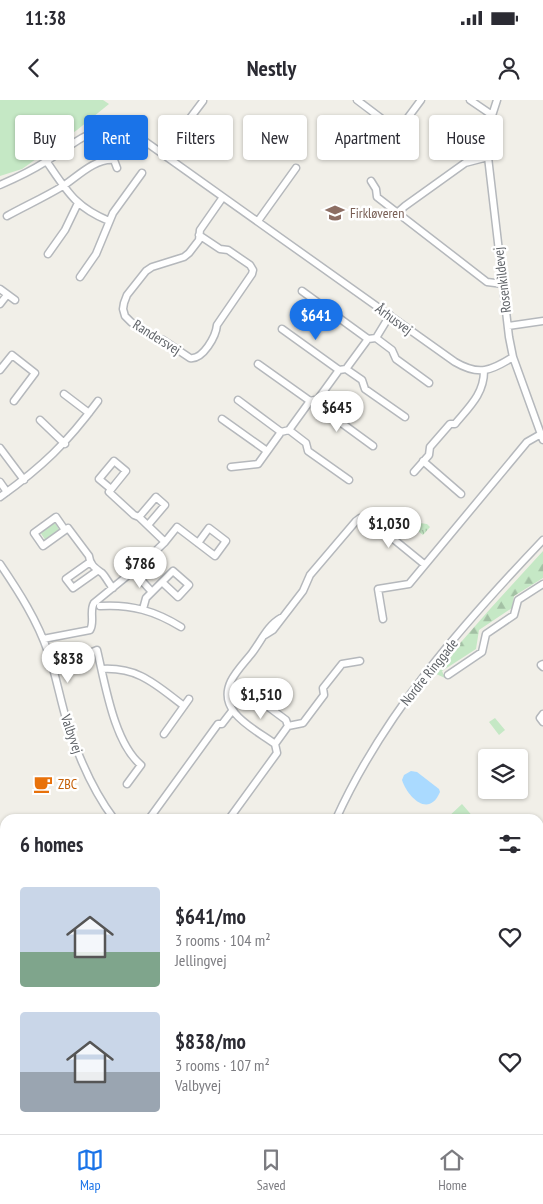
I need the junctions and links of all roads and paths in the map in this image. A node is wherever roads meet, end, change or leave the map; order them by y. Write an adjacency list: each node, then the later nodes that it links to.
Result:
1 (357, 100): 2 (street)
2 (421, 100)
3 (470, 100): 7 (street)
4 (497, 100): 7 (street, Rosenkildevej)
5 (204, 101): 6 (street)
6 (193, 115)
7 (492, 115)
8 (158, 151): 12 (street, Århusvej)
9 (171, 160): 19 (street, Århusvej)
10 (476, 160): 21 (street)
11 (488, 160): 28 (street, Rosenkildevej)
12 (46, 162): 17 (street, Århusvej); 18 (street)
13 (117, 168): 18 (street)
14 (296, 168): 24 (street)
15 (142, 173): 23 (street)
16 (372, 181): 21 (street)
17 (0, 185)
18 (63, 186): 20 (street); 22 (street)
19 (223, 196): 24 (street, Århusvej); 25 (street, Randersvej)
20 (78, 203): 23 (street); 26 (street)
21 (397, 213): 28 (street)
22 (7, 216)
23 (109, 221): 27 (street)
24 (258, 221): 34 (street, Århusvej)
25 (199, 235): 25 (street, Randersvej)
26 (48, 254)
27 (80, 277)
28 (503, 284): 36 (street, Rosenkildevej)
29 (0, 289): 31 (street)
30 (302, 291): 39 (street)
31 (7, 295): 32 (street); 33 (street)
32 (15, 300)
33 (0, 304)
34 (390, 316): 38 (street); 44 (street, Århusvej)
35 (543, 321): 36 (street)
36 (508, 326): 40 (street, Rosenkildevej)
37 (282, 329): 42 (street)
38 (376, 338): 39 (street); 45 (street)
39 (368, 339): 42 (street)
40 (513, 357): 44 (street); 58 (street, Rosenkildevej)
41 (258, 364): 51 (street)
42 (342, 369): 47 (street); 53 (street)
43 (0, 370): 48 (street)
44 (484, 371): 63 (street)
45 (429, 383)
46 (64, 394): 52 (street)
47 (318, 399): 51 (street); 60 (street)
48 (14, 400)
49 (238, 400): 57 (street)
50 (98, 401): 52 (street)
51 (310, 401): 56 (street)
52 (89, 413): 59 (street)
53 (405, 417)
54 (222, 419): 62 (street)
55 (40, 420): 59 (street)
56 (289, 430): 57 (street); 67 (street)
57 (281, 432): 62 (street)
58 (542, 437): 81 (street)
59 (65, 444): 66 (street)
60 (373, 446)
61 (0, 448): 66 (street)
62 (268, 451): 64 (street)
63 (423, 461): 65 (street); 71 (street)
64 (230, 467)
65 (414, 472)
66 (24, 480): 70 (street)
67 (349, 480)
68 (0, 482): 70 (street)
69 (111, 489): 73 (street)
70 (7, 492): 72 (street)
71 (461, 494)
72 (0, 497)
73 (139, 517): 74 (street); 74 (street)
74 (148, 525): 77 (street)
75 (65, 530): 75 (street); 79 (street)
76 (543, 540): 110 (street, Nordre Ringgade)
77 (164, 542): 78 (street); 83 (street)
78 (198, 543): 78 (street)
79 (90, 562): 82 (street); 82 (street)
80 (0, 564): 92 (street, Valbyvej)
81 (424, 564): 90 (street); 100 (street)
82 (97, 571): 86 (street)
83 (134, 572): 86 (street); 87 (street)
84 (162, 582): 87 (street)
85 (543, 584): 96 (street)
86 (113, 588): 92 (street)
87 (152, 592): 89 (street)
88 (100, 606): 89 (street)
89 (143, 609): 91 (street)
90 (383, 619)
91 (181, 627)
92 (43, 639): 95 (street, Valbyvej)
93 (360, 661): 103 (street)
94 (102, 669): 95 (street); 99 (street); 106 (street)
95 (53, 670): 107 (street, Valbyvej)
96 (448, 675)
97 (248, 696): 103 (street)
98 (189, 699): 99 (street)
99 (184, 706): 104 (street)
100 (232, 711): 105 (street); 108 (street)
101 (543, 714): 102 (street)
102 (543, 722)
103 (288, 726): 105 (street)
104 (164, 734)
105 (275, 744): 109 (street)
106 (127, 784)
107 (109, 814)
108 (153, 814)
109 (233, 814)
110 (339, 814)

